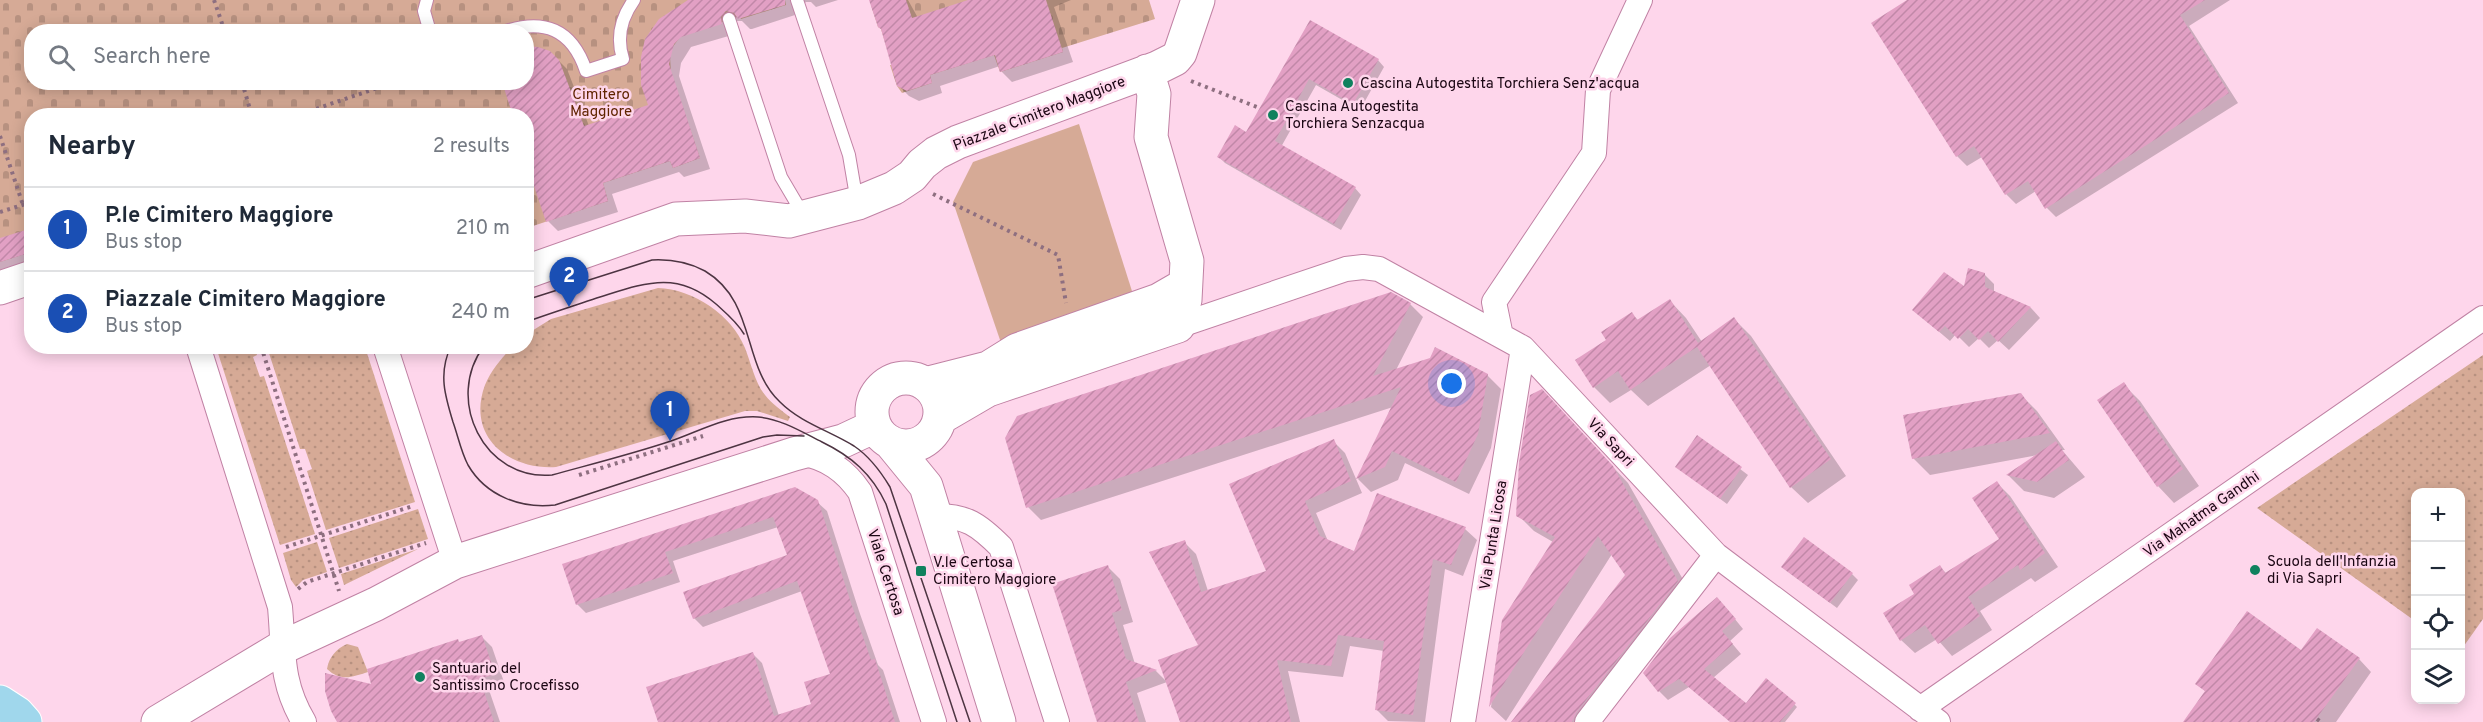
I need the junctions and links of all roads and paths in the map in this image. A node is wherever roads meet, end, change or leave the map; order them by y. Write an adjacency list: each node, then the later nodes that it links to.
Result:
1 (214, 0): 8 (path)
2 (427, 0): 9 (lane)
3 (634, 0): 10 (lane)
4 (797, 0): 19 (lane)
5 (1198, 0): 11 (main road)
6 (1640, 0): 30 (street)
7 (729, 19): 22 (lane)
8 (222, 24)
9 (428, 24)
10 (534, 25)
11 (1161, 65): 14 (path); 19 (main road, Piazzale Cimitero Maggiore); 25 (main road)
12 (244, 90): 15 (path)
13 (371, 90): 16 (path)
14 (1257, 107)
15 (250, 108)
16 (319, 108)
17 (0, 136): 20 (path)
18 (927, 195): 29 (path)
19 (858, 203): 22 (main road, Piazzale Cimitero Maggiore)
20 (23, 205): 21 (path)
21 (0, 212)
22 (805, 218): 23 (main road, Piazzale Cimitero Maggiore)
23 (534, 269)
24 (24, 280): 26 (main road)
25 (1185, 285): 28 (main road); 29 (main road)
26 (0, 288)
27 (2483, 318): 54 (street, Via Mahatma Gandhi)
28 (1178, 326): 30 (street); 36 (main road)
29 (1071, 332): 35 (main road)
30 (1501, 336): 31 (street, Via Sapri)
31 (1523, 348): 46 (street, Via Sapri); 62 (street, Via Punta Licosa)
32 (201, 354): 52 (street)
33 (264, 354): 43 (path)
34 (387, 354): 45 (street)
35 (925, 384): 36 (main road); 37 (main road)
36 (936, 427): 37 (main road); 41 (main road)
37 (882, 434): 39 (main road); 41 (main road)
38 (703, 436): 40 (path)
39 (801, 453): 45 (main road); 59 (street, Viale Certosa)
40 (579, 475)
41 (930, 501): 60 (main road); 61 (street)
42 (420, 504): 43 (path)
43 (322, 536): 44 (path); 47 (path)
44 (285, 548)
45 (445, 551): 47 (path); 52 (main road)
46 (1716, 555): 54 (street, Via Sapri); 63 (street)
47 (334, 573): 49 (path); 50 (path)
48 (349, 587): 49 (path)
49 (340, 592): 51 (path)
50 (293, 597)
51 (329, 597)
52 (281, 648): 57 (main road); 58 (street)
53 (0, 702): 56 (main road)
54 (1929, 715)
55 (2317, 719): 64 (path)
56 (25, 722)
57 (158, 722)
58 (303, 722)
59 (934, 722)
60 (999, 722)
61 (1057, 722)
62 (1463, 722)
63 (1587, 722)
64 (2321, 722)

